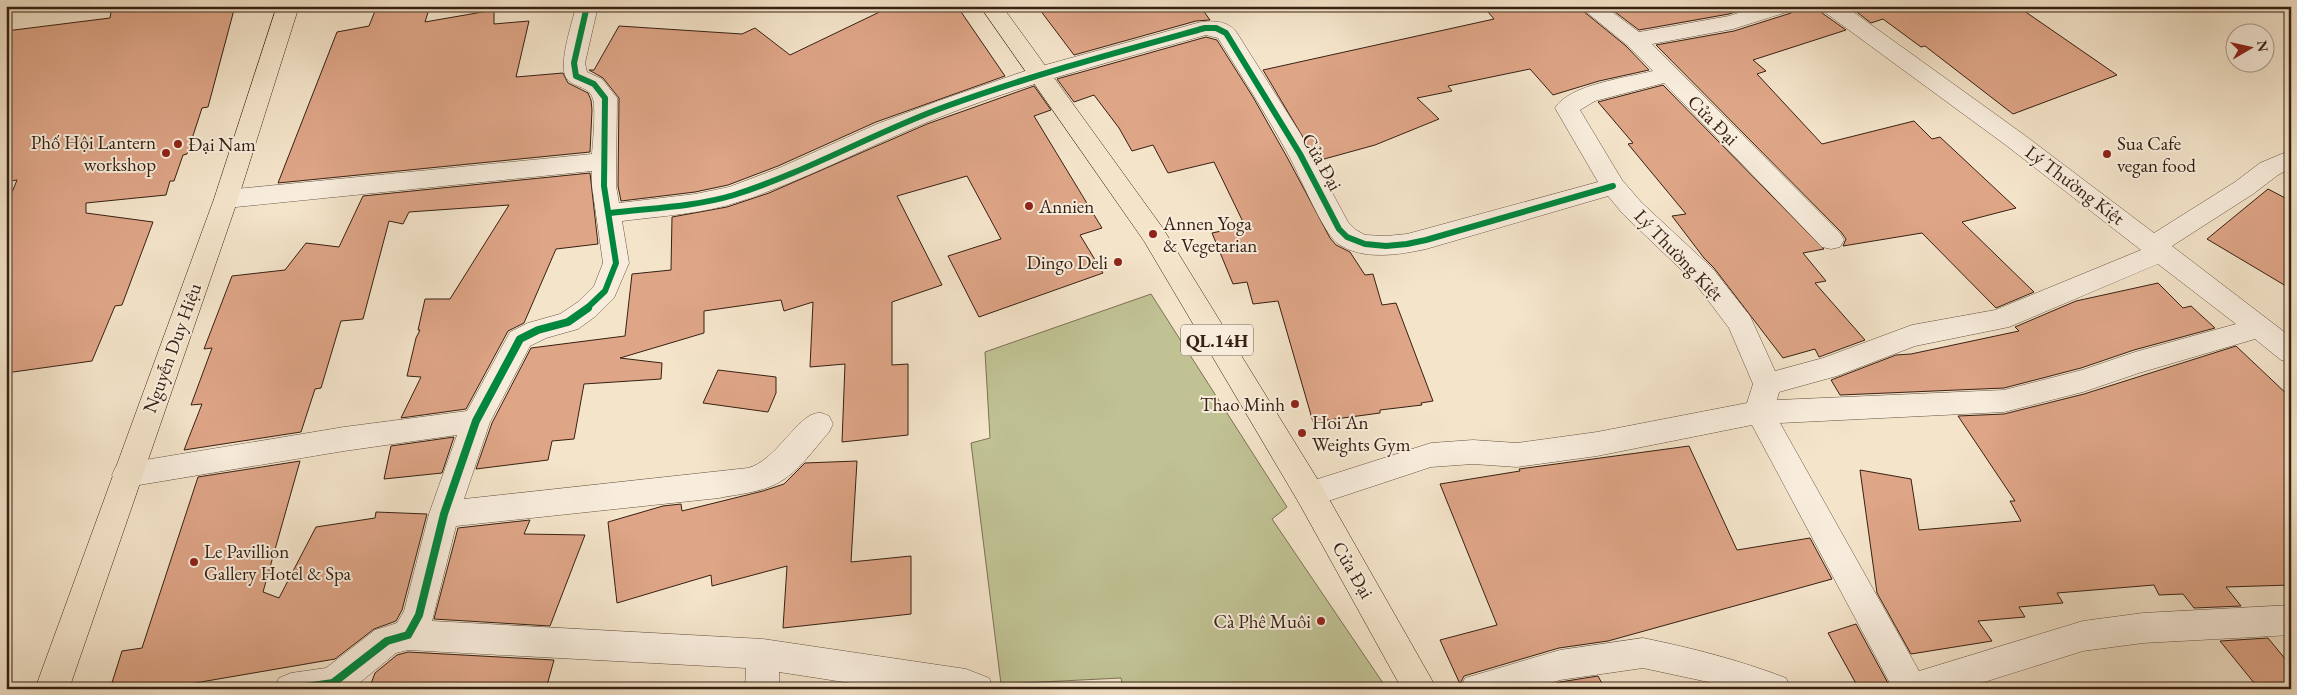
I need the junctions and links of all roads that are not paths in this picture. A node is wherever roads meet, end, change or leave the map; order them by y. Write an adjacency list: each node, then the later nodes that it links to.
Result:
1 (288, 6): 13 (main road, Nguyễn Duy Hiệu)
2 (587, 6): 11 (street)
3 (992, 6): 8 (main road, Cửa Đại / QL.14H)
4 (1590, 6): 7 (street, Cửa Đại)
5 (1782, 6): 7 (street)
6 (1831, 6): 16 (street, Lý Thường Kiệt)
7 (1635, 40): 9 (street, Cửa Đại)
8 (1039, 74): 12 (street, Cửa Đại); 14 (street); 24 (main road, Cửa Đại / QL.14H)
9 (1668, 75): 12 (street, Lý Thường Kiệt); 15 (street, Cửa Đại)
10 (2291, 158): 16 (street)
11 (605, 161): 13 (street); 14 (street)
12 (1613, 186): 19 (street, Lý Thường Kiệt)
13 (226, 199): 23 (main road, Nguyễn Duy Hiệu)
14 (610, 213): 21 (street)
15 (1831, 240)
16 (2158, 249): 17 (street, Lý Thường Kiệt); 19 (street)
17 (2259, 328): 18 (street, Lý Thường Kiệt); 20 (street)
18 (2291, 352)
19 (1768, 384): 20 (street)
20 (1759, 412): 24 (street); 36 (street)
21 (476, 421): 23 (street); 25 (street)
22 (819, 424): 25 (street)
23 (126, 475): 29 (main road, Nguyễn Duy Hiệu)
24 (1310, 494): 33 (main road, Cửa Đại / QL.14H)
25 (444, 514): 27 (street)
26 (2291, 620): 36 (street)
27 (408, 634): 28 (street); 30 (street)
28 (763, 654): 31 (street); 32 (street)
29 (52, 689)
30 (291, 689)
31 (762, 689)
32 (977, 689)
33 (1420, 689)
34 (1477, 689): 35 (street)
35 (1774, 689)
36 (1911, 689)

